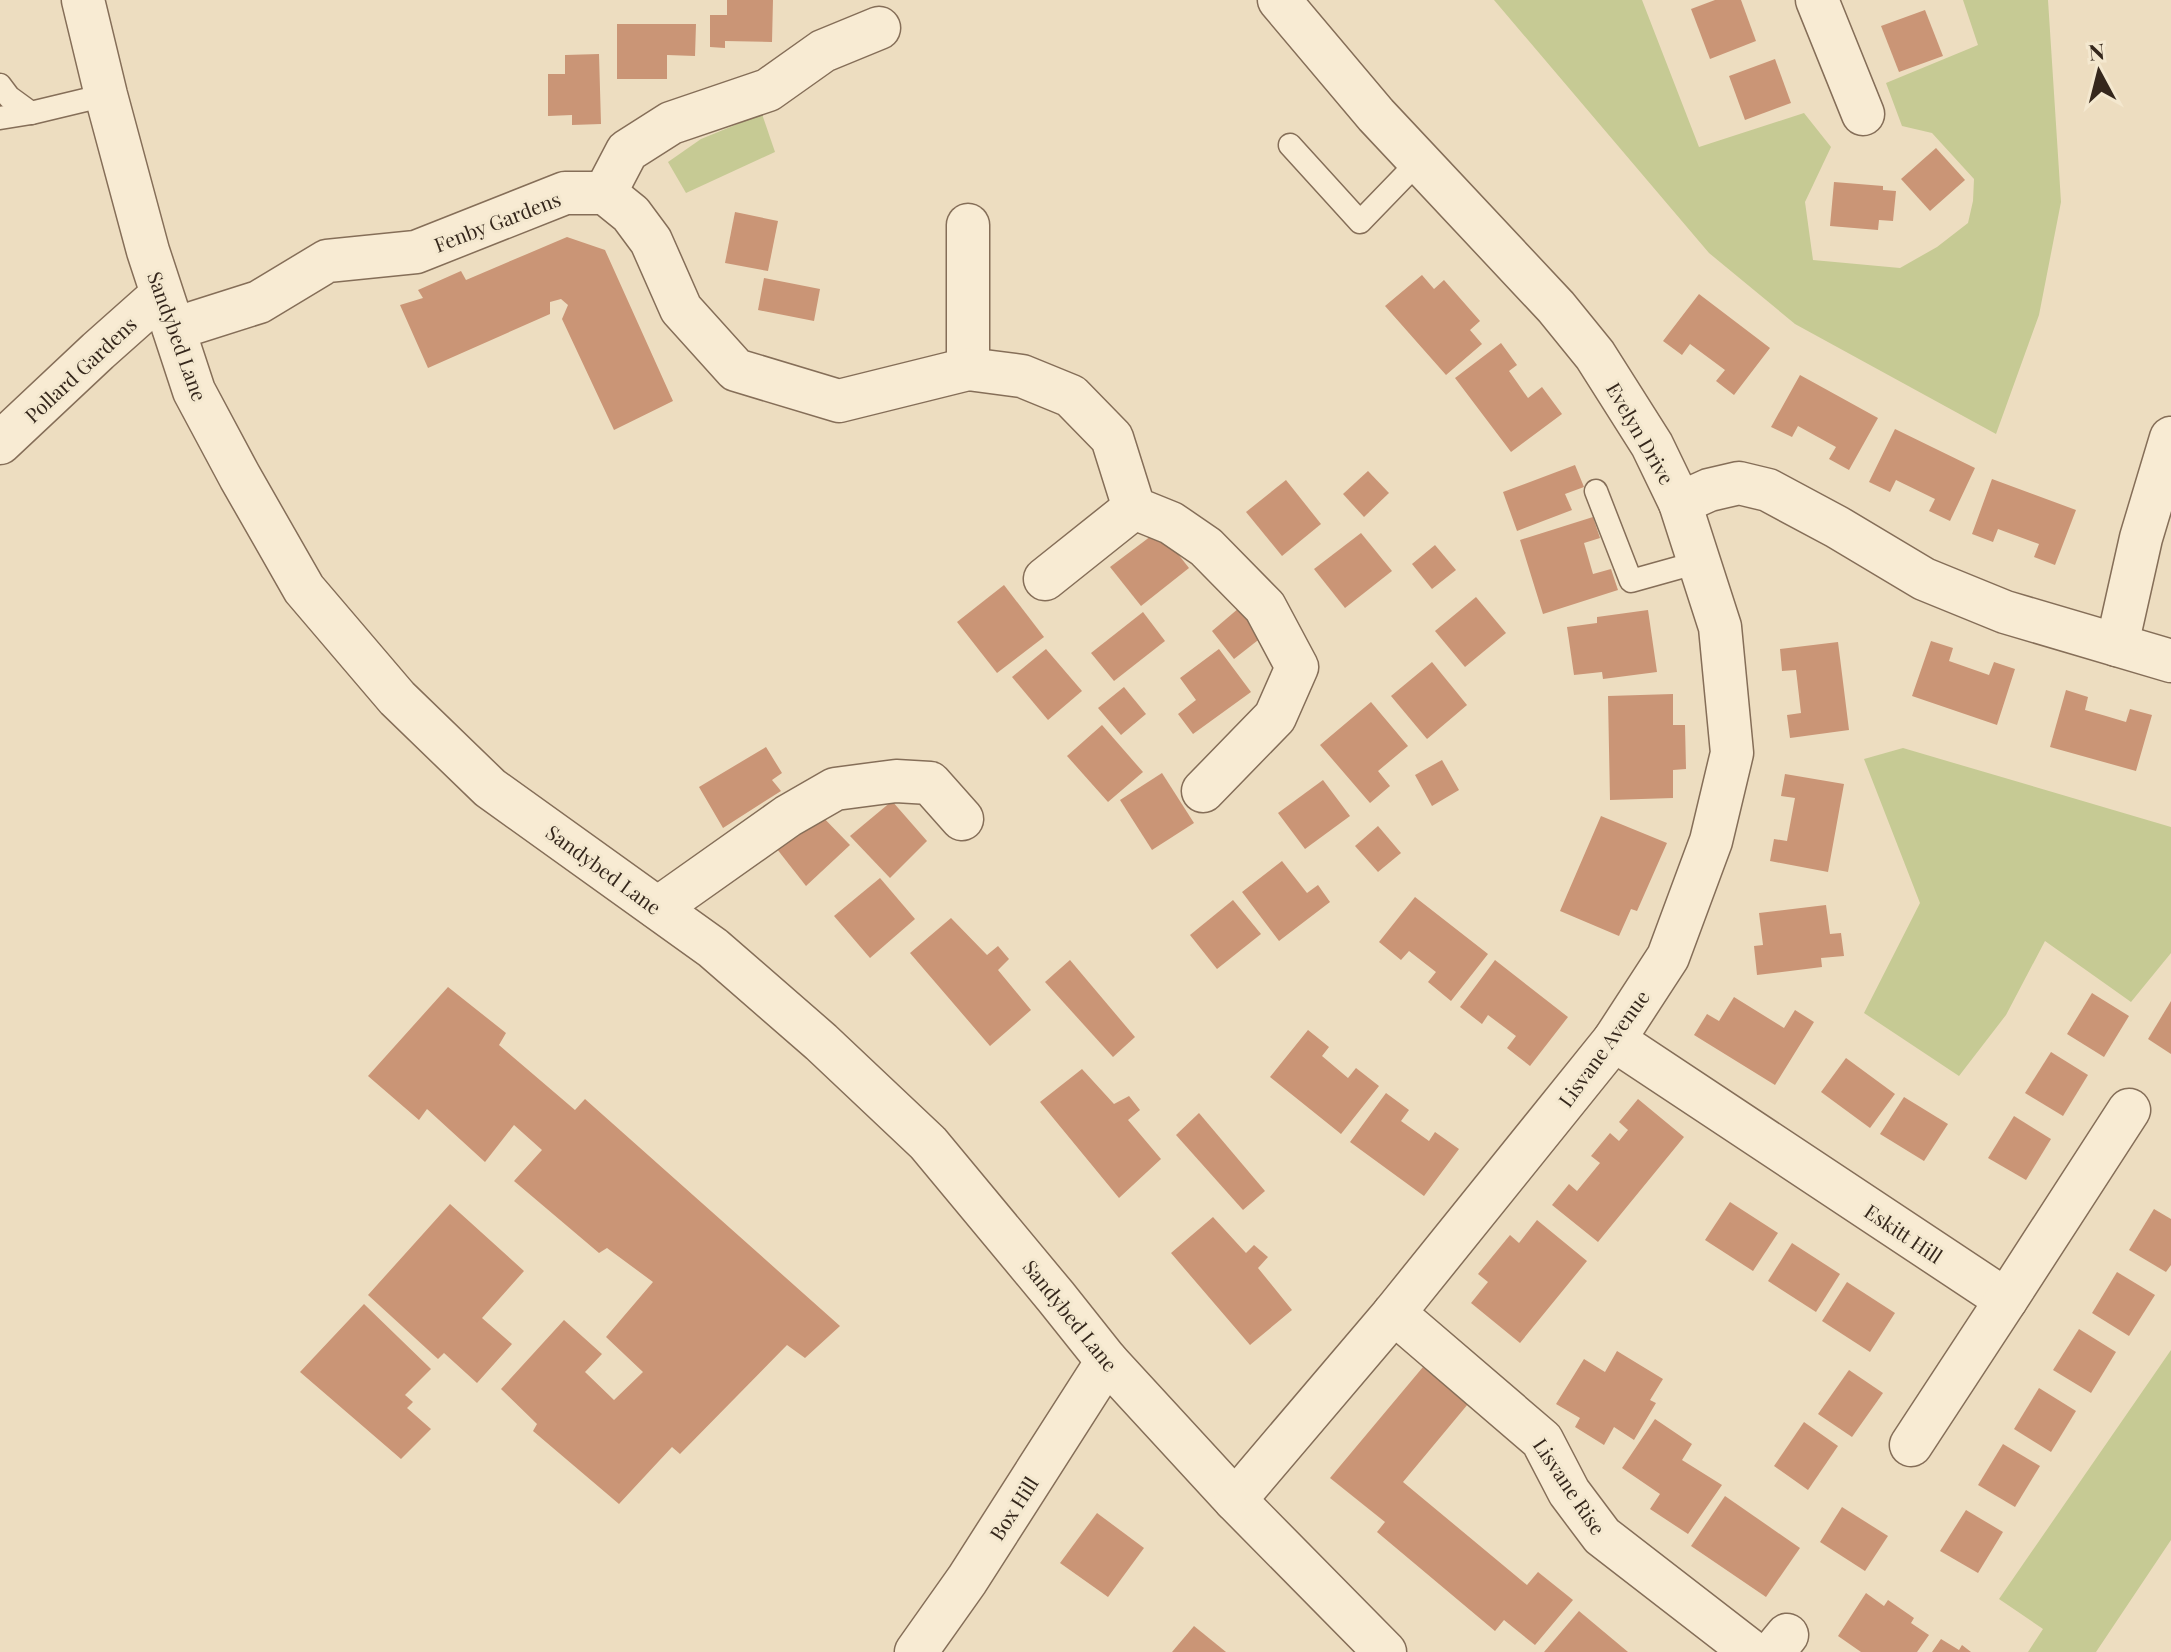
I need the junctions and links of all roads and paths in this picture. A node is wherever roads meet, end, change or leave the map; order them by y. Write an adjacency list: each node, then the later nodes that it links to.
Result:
1 (83, 0): 6 (street, Sandybed Lane)
2 (1279, 0): 11 (street, Evelyn Drive)
3 (1817, 0): 8 (street)
4 (879, 28): 12 (street)
5 (0, 85): 7 (lane)
6 (106, 95): 7 (lane); 14 (street, Sandybed Lane)
7 (31, 113): 9 (lane)
8 (1863, 114)
9 (0, 118)
10 (1290, 145): 11 (lane)
11 (1420, 160): 19 (street, Evelyn Drive)
12 (605, 193): 14 (street, Fenby Gardens); 15 (street)
13 (968, 225): 15 (street)
14 (168, 312): 17 (street, Pollard Gardens); 27 (street, Sandybed Lane)
15 (968, 369): 20 (street)
16 (2171, 438): 23 (street)
17 (0, 443)
18 (1596, 491): 21 (lane)
19 (1680, 503): 21 (street, Lisvane Avenue); 23 (street, Evelyn Drive)
20 (1134, 508): 22 (street); 25 (street)
21 (1699, 562): 28 (street, Lisvane Avenue)
22 (1045, 579)
23 (2117, 645): 24 (street, Evelyn Drive)
24 (2171, 661)
25 (1203, 791)
26 (962, 819): 27 (street)
27 (658, 908): 32 (street, Sandybed Lane)
28 (1614, 1040): 30 (street, Eskitt Hill); 31 (street, Lisvane Avenue)
29 (2129, 1110): 30 (street)
30 (2006, 1300): 33 (street)
31 (1394, 1313): 34 (street, Lisvane Avenue); 35 (street, Lisvane Rise)
32 (1107, 1361): 34 (street, Sandybed Lane); 36 (street, Box Hill)
33 (1911, 1445)
34 (1235, 1500): 37 (street, Sandybed Lane)
35 (1770, 1646)
36 (916, 1652)
37 (1385, 1652)

